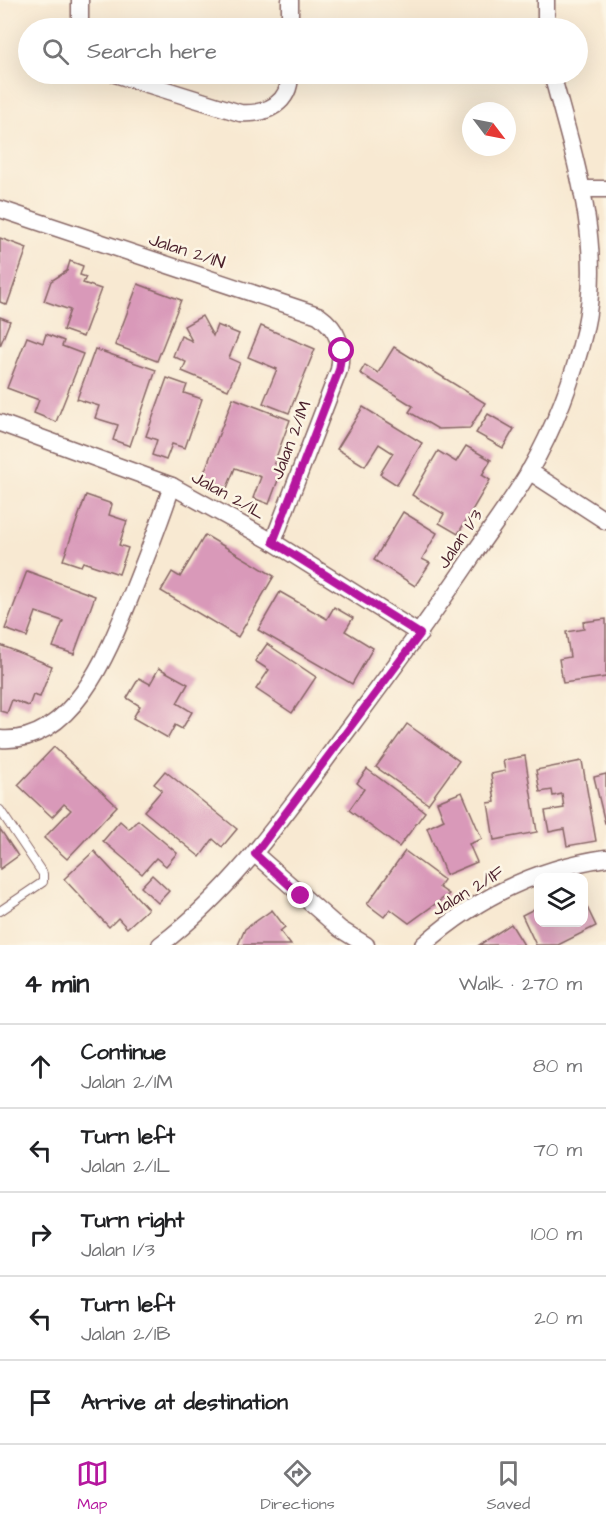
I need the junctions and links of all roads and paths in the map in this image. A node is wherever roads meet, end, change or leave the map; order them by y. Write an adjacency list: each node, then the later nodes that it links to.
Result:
1 (80, 0): 4 (street)
2 (290, 0): 5 (street)
3 (546, 0): 6 (street)
4 (80, 18)
5 (290, 18)
6 (546, 18)
7 (148, 84): 8 (street)
8 (288, 84)
9 (555, 84): 10 (street, Jalan 1/3)
10 (582, 189): 11 (street); 15 (street, Jalan 1/3)
11 (606, 189)
12 (0, 209): 13 (street, Jalan 2/1N)
13 (342, 351): 18 (street, Jalan 2/1M)
14 (0, 423): 16 (street, Jalan 2/1L)
15 (529, 471): 17 (street); 19 (street, Jalan 1/3)
16 (172, 486): 18 (street, Jalan 2/1L); 20 (street)
17 (606, 521)
18 (273, 542): 19 (street, Jalan 2/1L)
19 (420, 634): 22 (street, Jalan 1/3)
20 (0, 739)
21 (0, 810): 24 (lane)
22 (255, 854): 25 (street, Jalan 1/3); 26 (street)
23 (606, 858): 27 (street, Jalan 2/1F)
24 (0, 911)
25 (160, 945)
26 (366, 945)
27 (423, 945)

